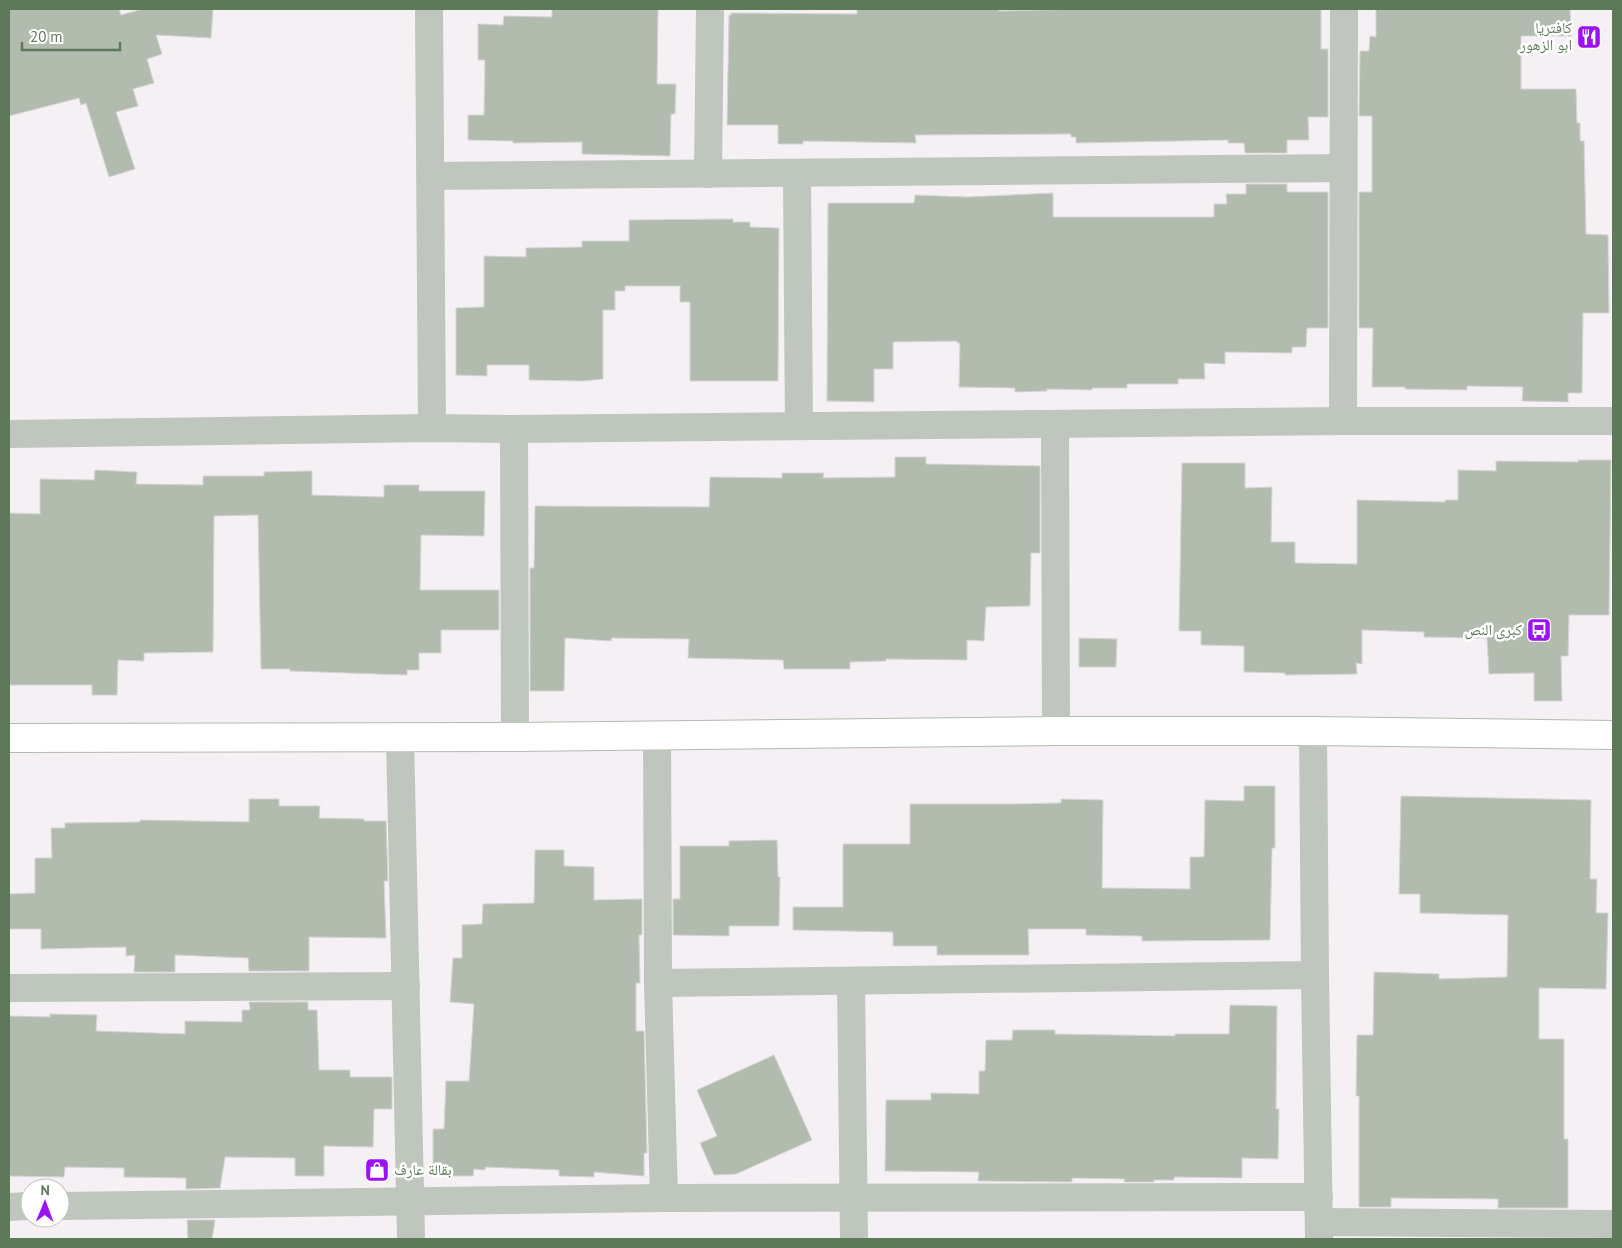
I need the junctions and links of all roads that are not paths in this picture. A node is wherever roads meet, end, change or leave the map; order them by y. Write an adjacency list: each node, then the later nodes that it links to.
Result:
1 (429, 9): 7 (street)
2 (710, 9): 5 (street)
3 (1344, 9): 4 (street)
4 (1343, 168): 6 (street); 9 (street)
5 (708, 174): 6 (street); 7 (street)
6 (797, 174): 11 (street)
7 (431, 176): 12 (street)
8 (1613, 420): 9 (street)
9 (1343, 421): 10 (street)
10 (1055, 424): 11 (street); 16 (street)
11 (799, 426): 13 (street)
12 (432, 428): 13 (street); 14 (street)
13 (514, 429): 20 (street)
14 (9, 434)
15 (1313, 730): 16 (street); 18 (street); 22 (street)
16 (1056, 731): 17 (street)
17 (657, 735): 20 (street); 24 (street)
18 (1613, 735)
19 (400, 737): 20 (street); 21 (street); 25 (street)
20 (515, 737)
21 (9, 738)
22 (1315, 975): 23 (street); 31 (street)
23 (851, 981): 24 (street); 28 (street)
24 (658, 983): 27 (street)
25 (406, 986): 26 (street); 29 (street)
26 (9, 988)
27 (664, 1198): 28 (street); 29 (street)
28 (853, 1198): 31 (street); 34 (street)
29 (410, 1200): 30 (street); 33 (street)
30 (70, 1206)
31 (1319, 1219): 32 (street)
32 (1613, 1224)
33 (411, 1239)
34 (854, 1239)

